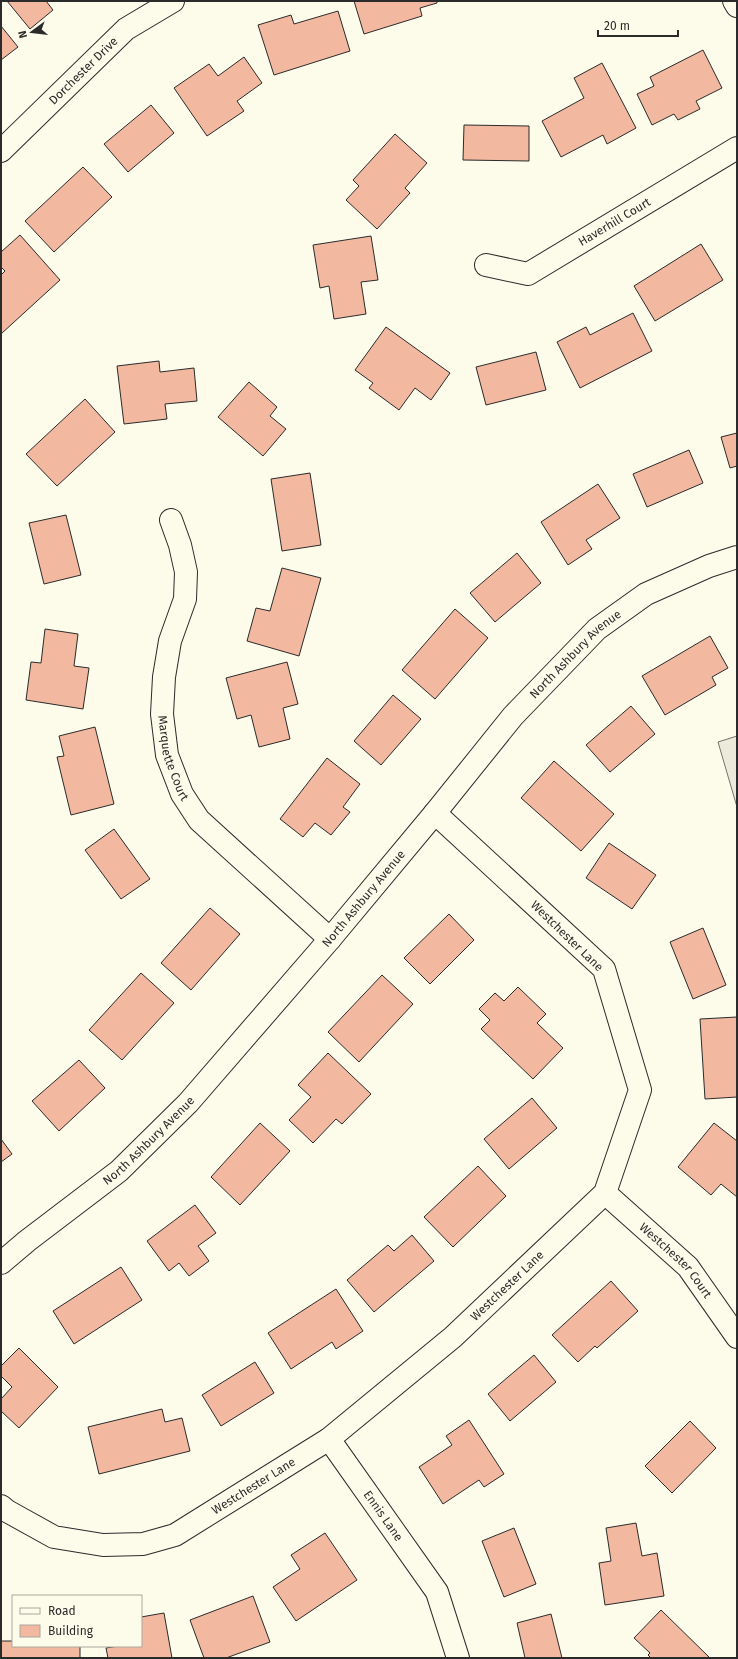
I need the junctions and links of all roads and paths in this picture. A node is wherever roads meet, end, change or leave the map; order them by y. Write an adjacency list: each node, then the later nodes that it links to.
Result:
1 (173, 1): 5 (street, Dorchester Drive)
2 (734, 1): 3 (street)
3 (737, 6)
4 (737, 148): 6 (street, Haverhill Court)
5 (1, 152)
6 (486, 265)
7 (171, 520): 10 (street, Marquette Court)
8 (737, 557): 9 (street, North Ashbury Avenue)
9 (434, 813): 10 (street, North Ashbury Avenue); 11 (street, Westchester Lane)
10 (330, 939): 12 (street, North Ashbury Avenue)
11 (605, 1193): 13 (street, Westchester Court); 14 (street, Westchester Lane)
12 (1, 1264)
13 (737, 1337)
14 (329, 1439): 15 (street, Westchester Lane); 16 (street, Ennis Lane)
15 (1, 1506)
16 (458, 1658)

